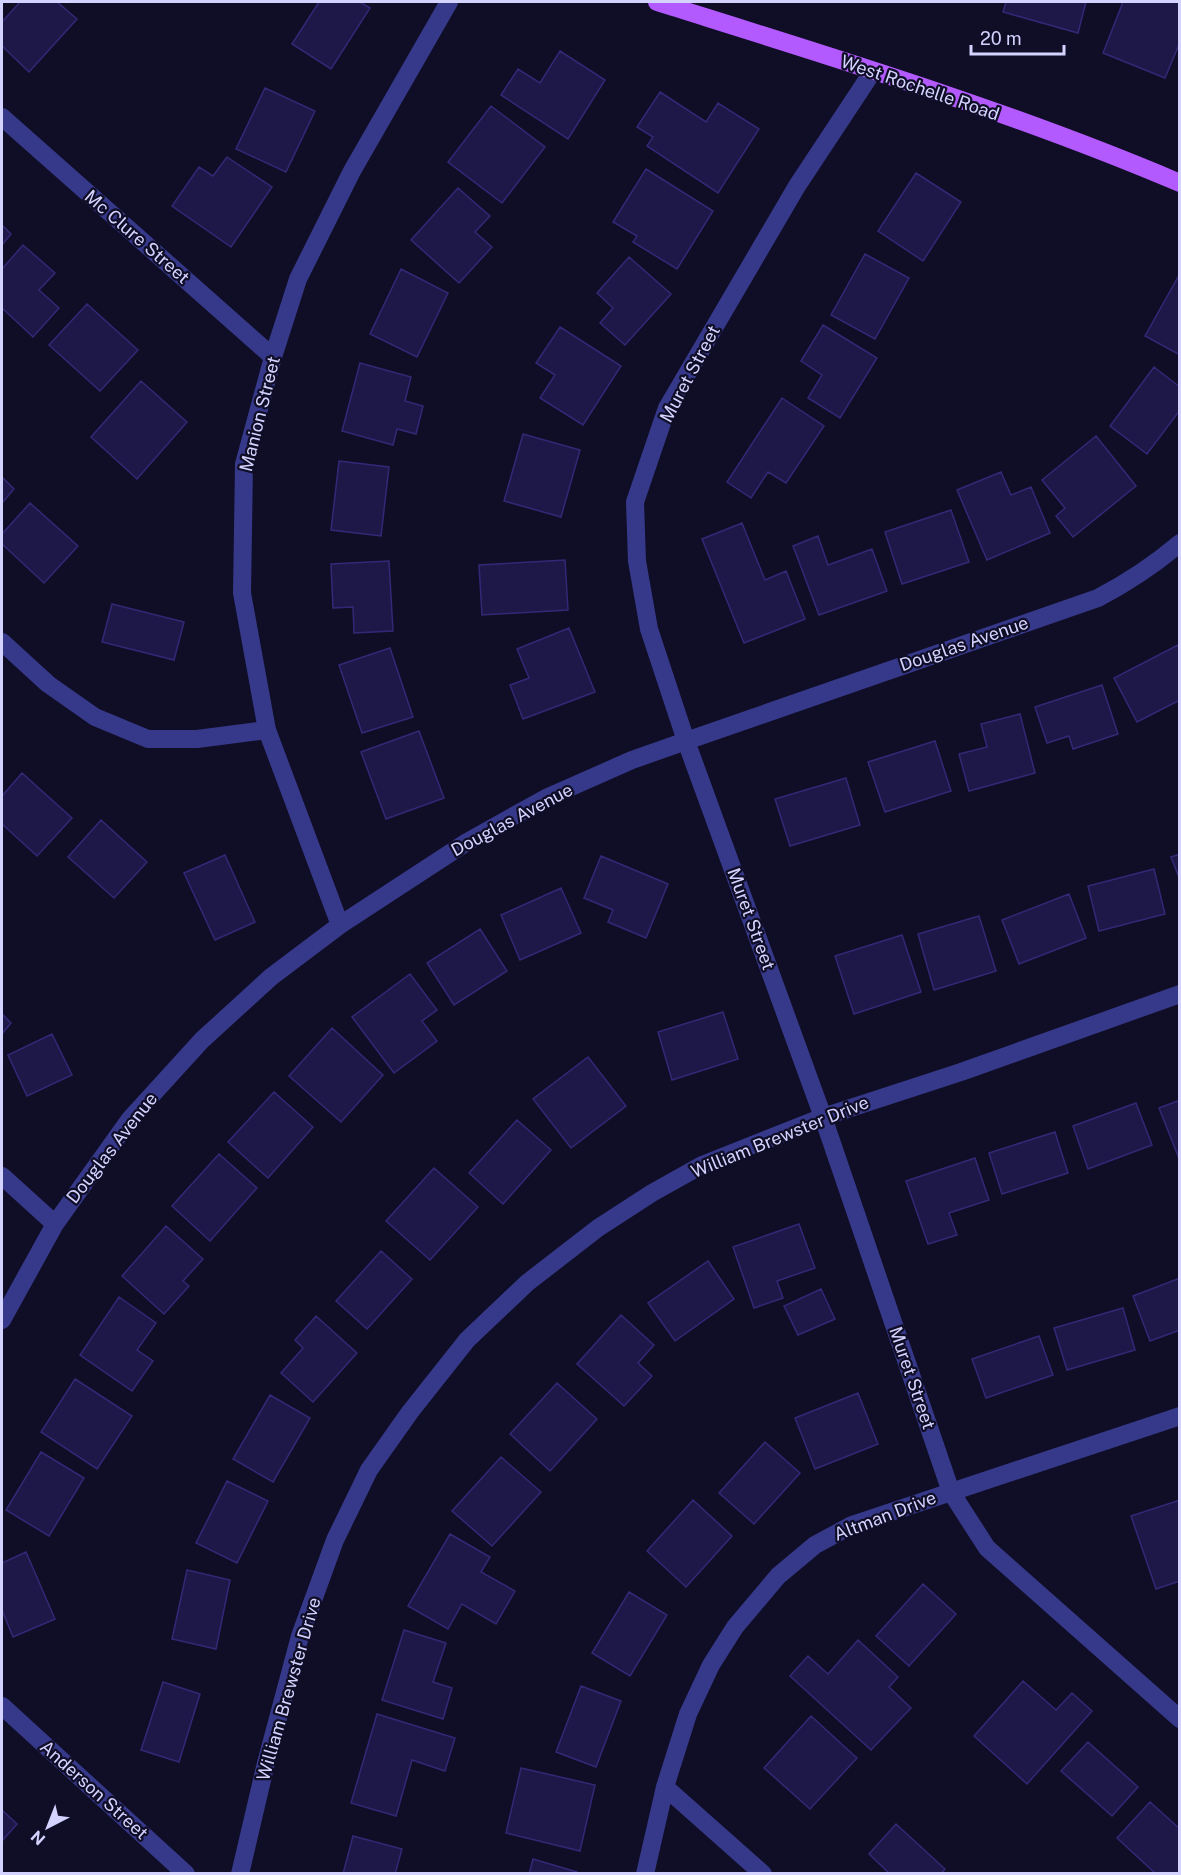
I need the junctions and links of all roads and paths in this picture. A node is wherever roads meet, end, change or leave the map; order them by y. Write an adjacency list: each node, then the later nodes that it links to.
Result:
1 (449, 2): 6 (street, Manion Street)
2 (657, 2): 3 (main road, West Rochelle Road)
3 (873, 70): 5 (main road, West Rochelle Road); 10 (street, Muret Street)
4 (2, 117): 6 (street, Mc Clure Street)
5 (1179, 183)
6 (273, 357): 9 (street, Manion Street)
7 (1179, 543): 10 (street, Douglas Avenue)
8 (2, 642): 9 (street)
9 (267, 730): 11 (street, Manion Street)
10 (686, 741): 11 (street, Douglas Avenue); 13 (street, Muret Street)
11 (340, 925): 15 (street, Douglas Avenue)
12 (1179, 994): 13 (street, William Brewster Drive)
13 (823, 1117): 18 (street, Muret Street); 23 (street, William Brewster Drive)
14 (2, 1176): 15 (street)
15 (55, 1224): 16 (street, Douglas Avenue)
16 (2, 1320)
17 (1179, 1416): 18 (street, Altman Drive)
18 (951, 1492): 20 (street, Muret Street); 21 (street, Altman Drive)
19 (2, 1706): 22 (street, Anderson Street)
20 (1179, 1719)
21 (665, 1787): 24 (street, Altman Drive); 25 (street)
22 (186, 1874)
23 (240, 1874)
24 (645, 1874)
25 (763, 1874)

